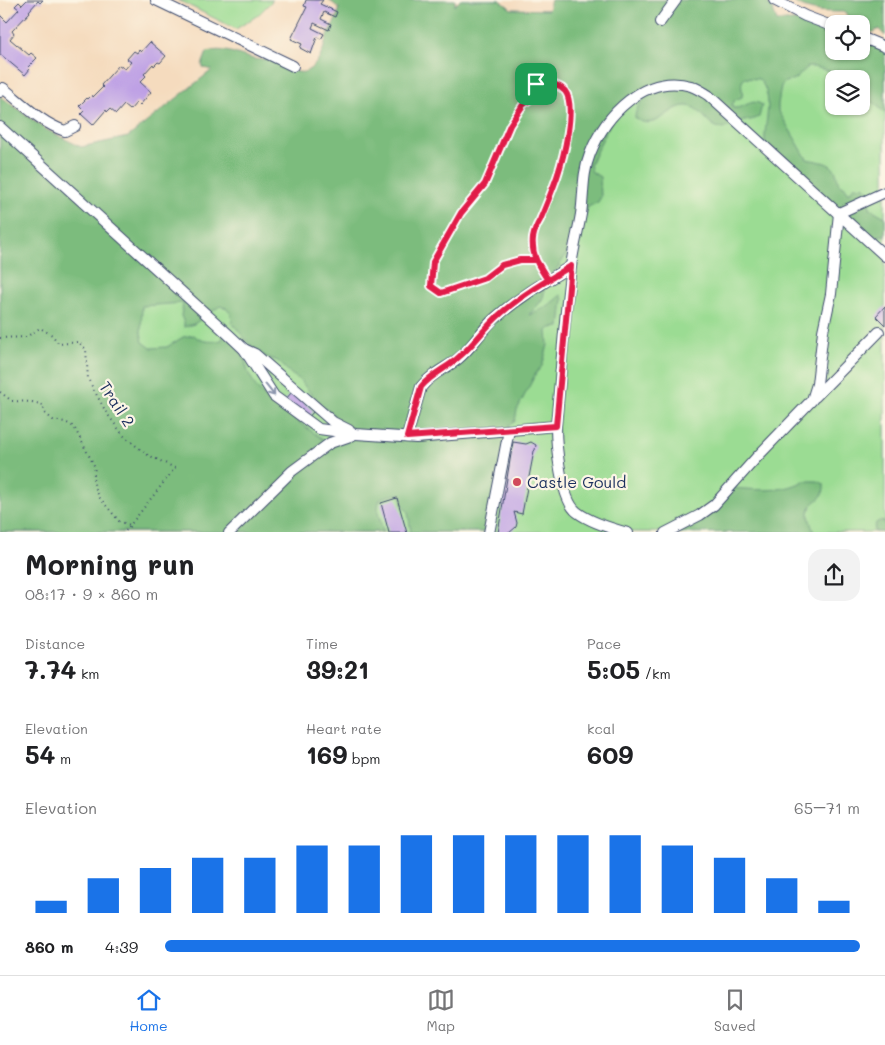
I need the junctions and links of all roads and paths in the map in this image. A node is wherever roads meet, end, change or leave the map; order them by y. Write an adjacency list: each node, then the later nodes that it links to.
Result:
1 (156, 0): 8 (street)
2 (676, 0): 4 (street)
3 (774, 0): 5 (street)
4 (660, 22)
5 (825, 24)
6 (870, 41): 7 (street)
7 (885, 47)
8 (293, 66)
9 (1, 88): 10 (street)
10 (75, 126)
11 (0, 127): 20 (street)
12 (885, 192): 13 (street)
13 (839, 213): 14 (street); 16 (street); 22 (street)
14 (885, 256)
15 (536, 260): 15 (path); 17 (path)
16 (571, 266): 17 (street); 23 (street)
17 (548, 280): 26 (street)
18 (880, 332): 22 (street)
19 (0, 338): 27 (path, Trail 2)
20 (244, 349): 25 (street); 25 (street, one-way to 25)
21 (0, 392): 27 (path)
22 (812, 400): 32 (street)
23 (556, 426): 24 (street); 31 (street)
24 (509, 430): 26 (street); 30 (street)
25 (356, 434): 26 (street); 29 (street)
26 (407, 437)
27 (130, 525): 28 (path, Trail 2)
28 (124, 532)
29 (229, 532)
30 (489, 532)
31 (628, 532)
32 (665, 532)

